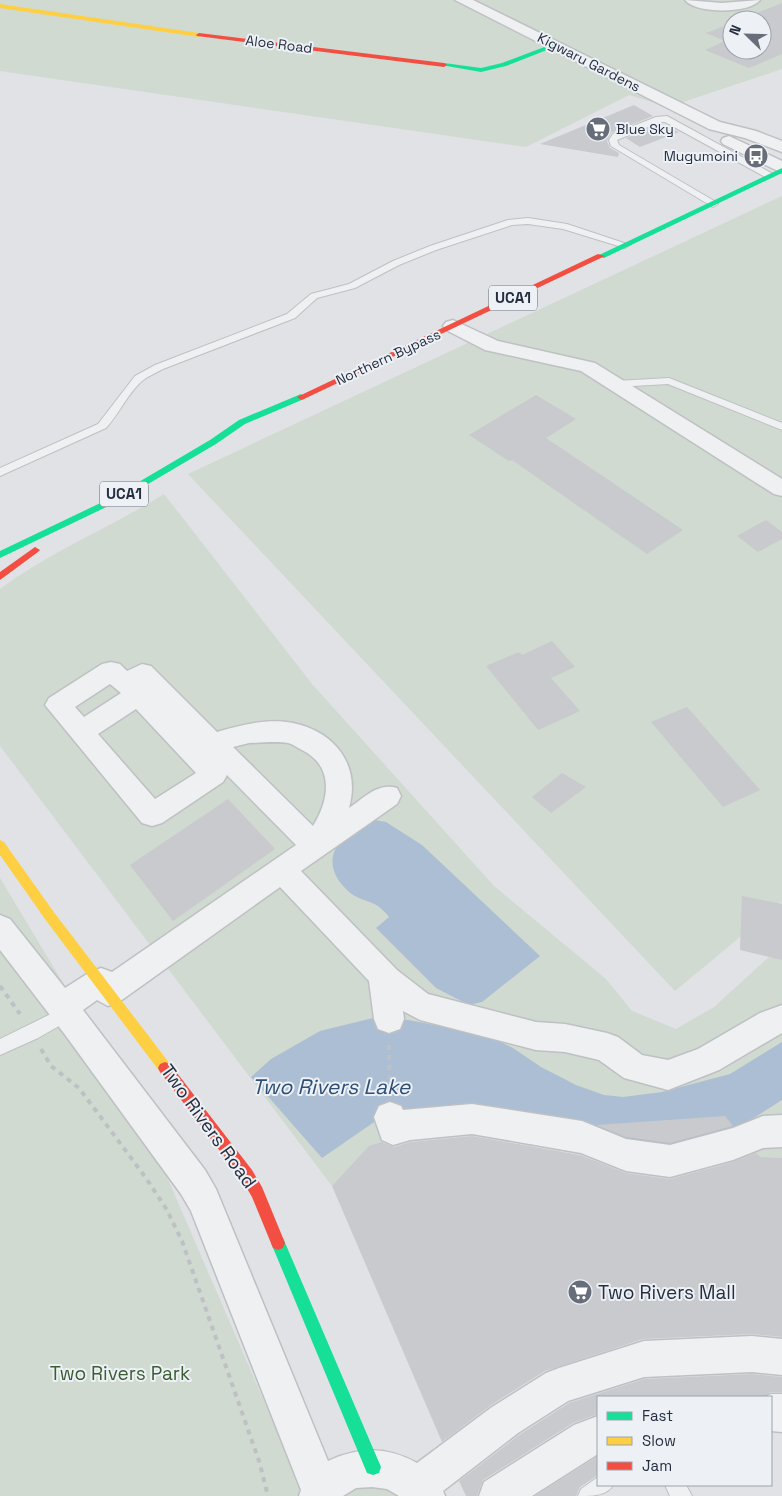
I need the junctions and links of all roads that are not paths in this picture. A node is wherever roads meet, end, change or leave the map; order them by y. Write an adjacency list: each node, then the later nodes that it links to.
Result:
1 (462, 0): 6 (street, Kigwaru Gardens)
2 (692, 0): 3 (street)
3 (753, 0)
4 (496, 3): 6 (street)
5 (0, 6): 7 (street, Aloe Road)
6 (480, 8): 7 (street, Kigwaru Gardens)
7 (555, 45): 8 (street, Kigwaru Gardens)
8 (715, 126): 9 (street, Kigwaru Gardens); 10 (street, Kigwaru Gardens)
9 (782, 147)
10 (778, 171): 11 (street, Northern Bypass / UCA1); 11 (lane)
11 (712, 204): 12 (street, Northern Bypass / UCA1)
12 (625, 245): 13 (street, Northern Bypass / UCA1); 18 (lane)
13 (453, 326): 14 (street); 15 (street, Northern Bypass / UCA1)
14 (616, 384): 16 (lane); 19 (street)
15 (242, 422): 17 (street, UCA1); 20 (street, Northern Bypass / UCA1)
16 (782, 427)
17 (184, 446)
18 (0, 472)
19 (782, 489)
20 (69, 522): 21 (street, Northern Bypass / UCA1); 22 (street)
21 (0, 555)
22 (0, 577)
23 (132, 690): 24 (street); 24 (street); 24 (street); 25 (street)
24 (81, 732)
25 (213, 743): 28 (street); 28 (street)
26 (387, 796): 28 (street)
27 (0, 845): 32 (street, Two Rivers Road)
28 (316, 846): 29 (street)
29 (282, 870): 31 (street); 32 (street)
30 (0, 928): 33 (street)
31 (383, 976): 34 (street); 35 (street)
32 (104, 986): 33 (street); 41 (street, Two Rivers Road)
33 (65, 1010): 36 (lane); 44 (street)
34 (389, 1019)
35 (782, 1019)
36 (0, 1047)
37 (390, 1117): 38 (street)
38 (782, 1131)
39 (782, 1356): 43 (street)
40 (597, 1435): 45 (street)
41 (373, 1466): 43 (street); 44 (street)
42 (601, 1486): 46 (lane)
43 (422, 1491)
44 (320, 1493)
45 (498, 1496)
46 (588, 1496)

